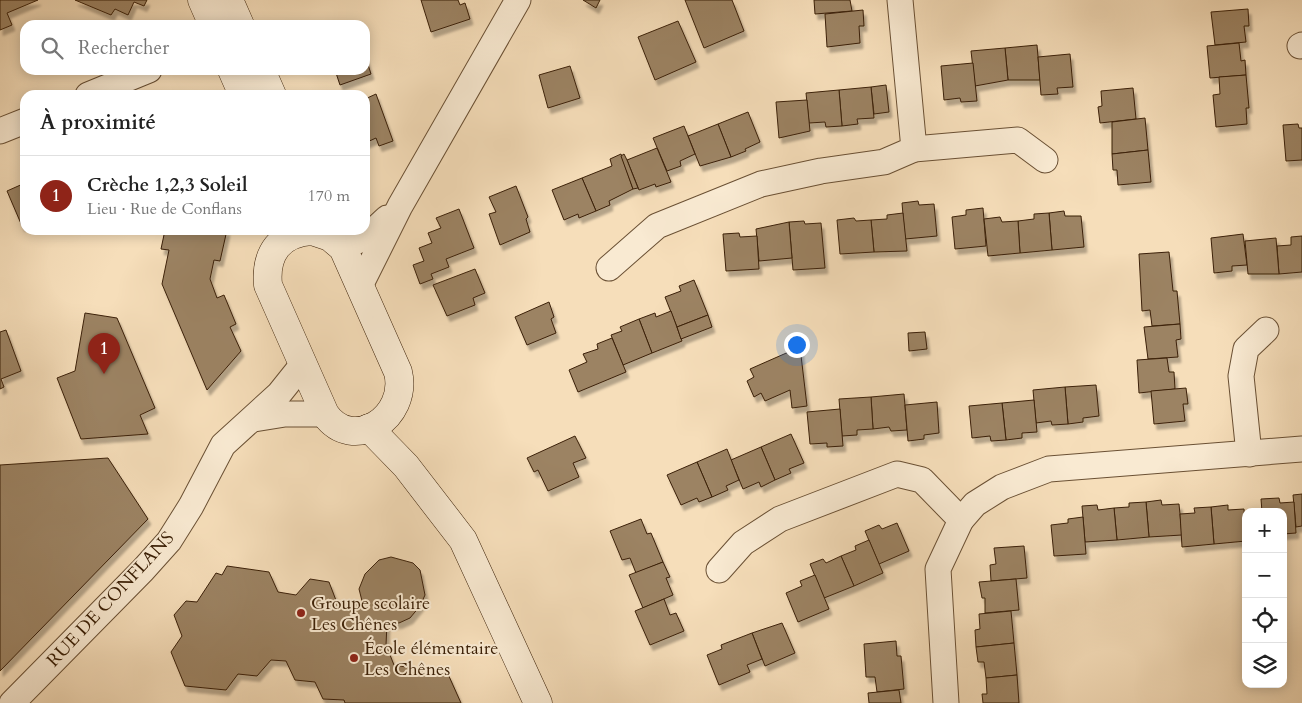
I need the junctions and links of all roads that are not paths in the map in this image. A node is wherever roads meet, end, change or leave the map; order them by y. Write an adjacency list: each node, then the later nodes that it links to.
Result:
1 (202, 0): 5 (main road)
2 (229, 0): 6 (main road)
3 (518, 0): 17 (street)
4 (900, 0): 15 (street)
5 (211, 20)
6 (238, 20)
7 (138, 75): 10 (street)
8 (234, 75): 11 (main road)
9 (263, 75): 12 (main road)
10 (100, 90)
11 (241, 90)
12 (270, 90)
13 (20, 123): 14 (street)
14 (0, 131)
15 (914, 149): 16 (street); 22 (street)
16 (1045, 160)
17 (400, 206): 18 (street); 23 (street)
18 (370, 233)
19 (283, 235): 25 (main road)
20 (368, 235): 21 (street)
21 (328, 236): 23 (main road)
22 (609, 268)
23 (360, 286): 26 (main road)
24 (1266, 330): 31 (street)
25 (303, 364): 27 (main road); 28 (street, RUE DE CONFLANS)
26 (395, 406): 29 (main road); 32 (main road)
27 (325, 414): 28 (street); 29 (main road)
28 (254, 419): 35 (street, RUE DE CONFLANS)
29 (369, 428): 32 (main road)
30 (1302, 449): 31 (street)
31 (1249, 454): 33 (street)
32 (406, 466): 36 (main road)
33 (962, 520): 34 (street); 37 (street)
34 (719, 570)
35 (12, 703)
36 (538, 703)
37 (946, 703)

